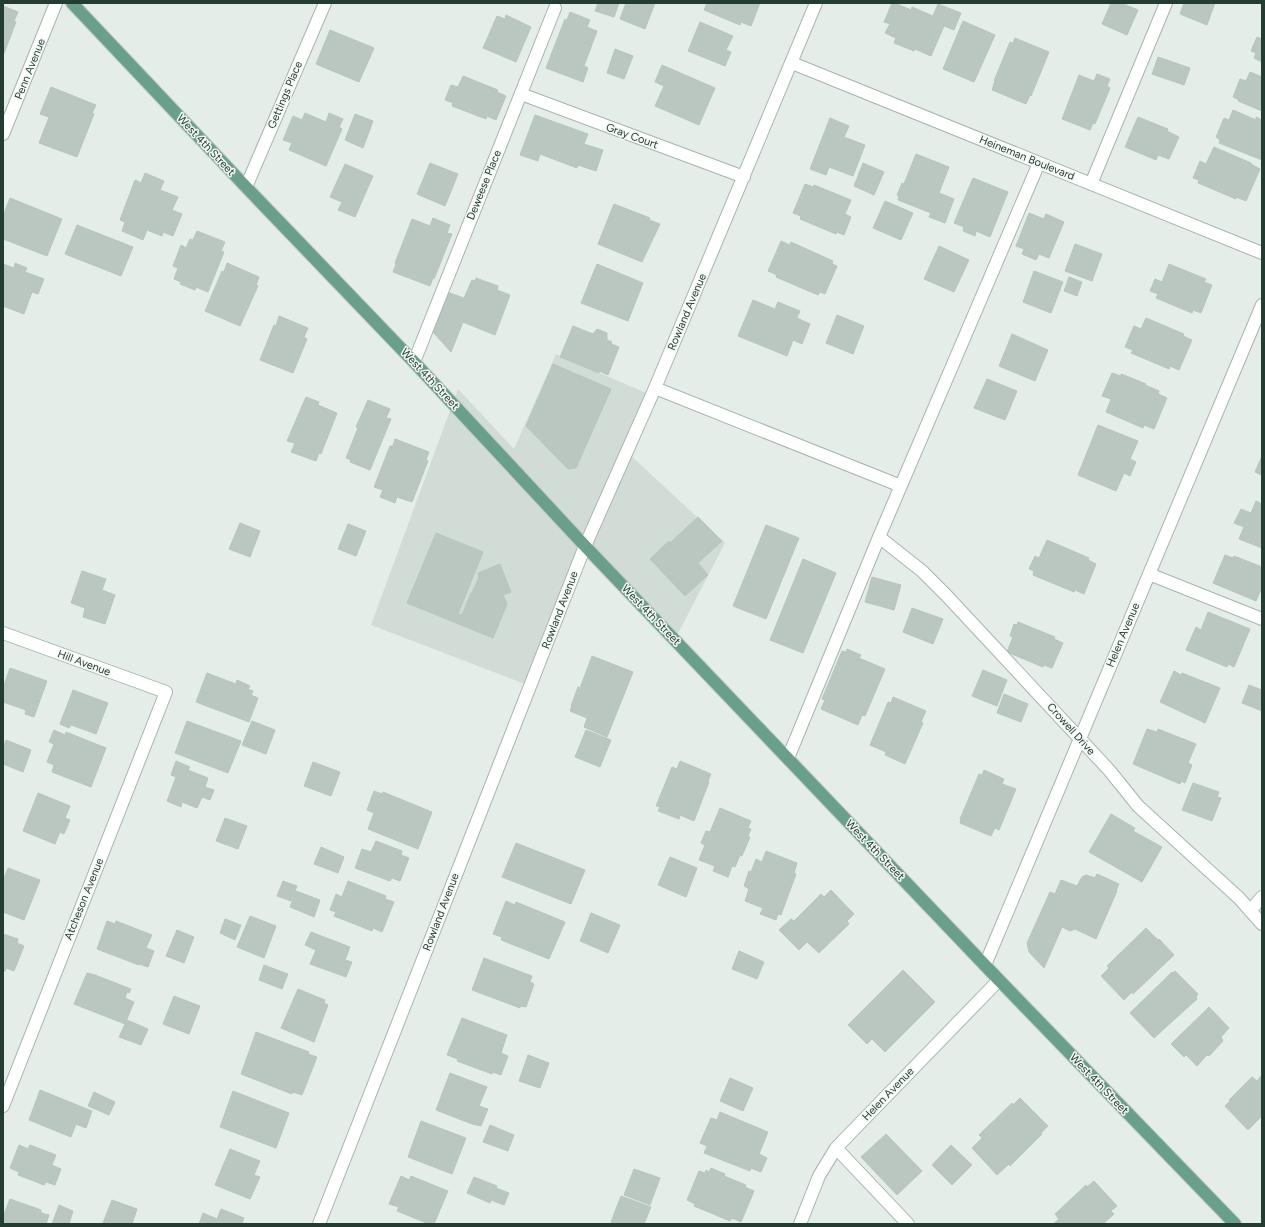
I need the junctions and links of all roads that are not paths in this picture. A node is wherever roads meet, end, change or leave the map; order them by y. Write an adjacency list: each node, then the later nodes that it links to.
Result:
1 (56, 3): 9 (street, Penn Avenue)
2 (72, 3): 13 (main road, West 4th Street)
3 (325, 3): 13 (street, Gettings Place)
4 (816, 3): 7 (street, Rowland Avenue)
5 (1166, 3): 12 (street)
6 (555, 8): 8 (street, Deweese Place)
7 (792, 63): 10 (street, Heineman Boulevard); 11 (street, Rowland Avenue)
8 (521, 94): 11 (street, Gray Court); 16 (street, Deweese Place)
9 (3, 134)
10 (1039, 163): 12 (street, Heineman Boulevard); 18 (street)
11 (744, 177): 17 (street, Rowland Avenue)
12 (1091, 184): 14 (street, Heineman Boulevard)
13 (246, 187): 16 (main road, West 4th Street)
14 (1262, 253)
15 (1262, 305): 21 (street, Helen Avenue)
16 (414, 362): 20 (main road, West 4th Street)
17 (655, 388): 18 (street); 20 (street, Rowland Avenue)
18 (901, 486): 19 (street)
19 (879, 537): 25 (street, Crowell Drive); 26 (street)
20 (585, 546): 26 (main road, West 4th Street); 34 (street, Rowland Avenue)
21 (1149, 574): 22 (street); 25 (street, Helen Avenue)
22 (1262, 619)
23 (3, 633): 24 (street, Hill Avenue)
24 (166, 692): 32 (street, Atcheson Avenue)
25 (1080, 739): 28 (street, Crowell Drive); 30 (street, Helen Avenue)
26 (788, 758): 30 (main road, West 4th Street)
27 (1262, 897): 28 (street)
28 (1250, 911): 29 (street, Crowell Drive)
29 (1262, 924)
30 (985, 965): 31 (main road, West 4th Street)
31 (999, 980): 33 (street, Helen Avenue); 37 (main road, West 4th Street)
32 (3, 1106)
33 (836, 1148): 35 (street, Helen Avenue); 36 (street)
34 (319, 1224)
35 (800, 1224)
36 (908, 1224)
37 (1234, 1224)

